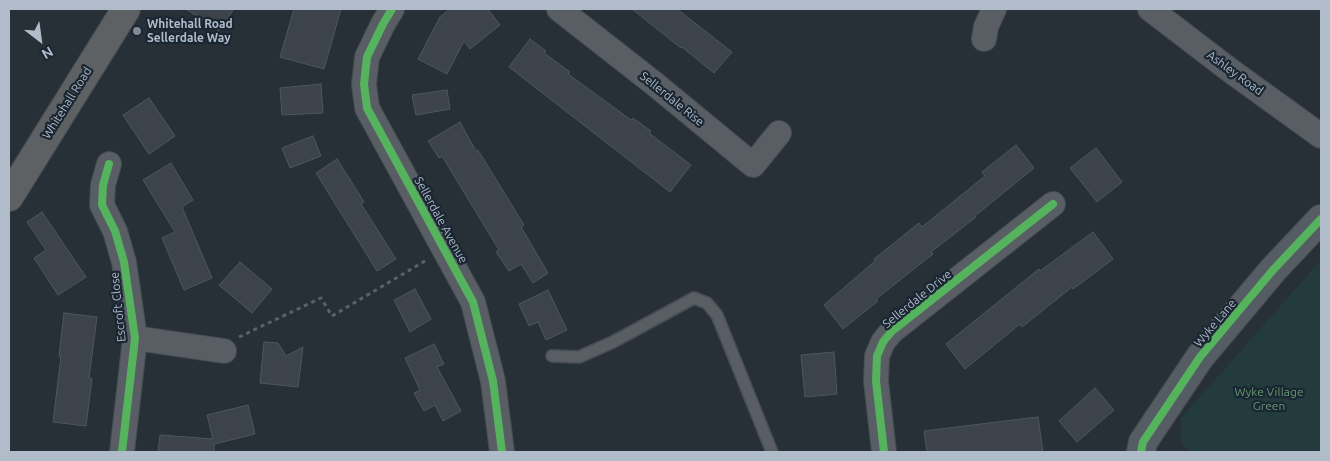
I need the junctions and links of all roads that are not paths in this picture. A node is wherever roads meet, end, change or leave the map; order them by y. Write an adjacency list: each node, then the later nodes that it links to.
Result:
1 (126, 9): 10 (highway, Whitehall Road)
2 (392, 9): 17 (street, Sellerdale Avenue)
3 (559, 9): 7 (street, Sellerdale Rise)
4 (994, 9): 6 (street)
5 (1150, 9): 8 (street, Ashley Road)
6 (984, 39)
7 (779, 134)
8 (1321, 136)
9 (110, 164): 13 (street, Escroft Close)
10 (9, 197)
11 (1053, 204): 19 (street, Sellerdale Drive)
12 (1321, 219): 20 (street, Wyke Lane)
13 (135, 338): 14 (street, Escroft Close); 16 (street, Escroft Close)
14 (224, 351)
15 (552, 356): 18 (lane)
16 (122, 452)
17 (502, 452)
18 (772, 452)
19 (884, 452)
20 (1141, 452)

